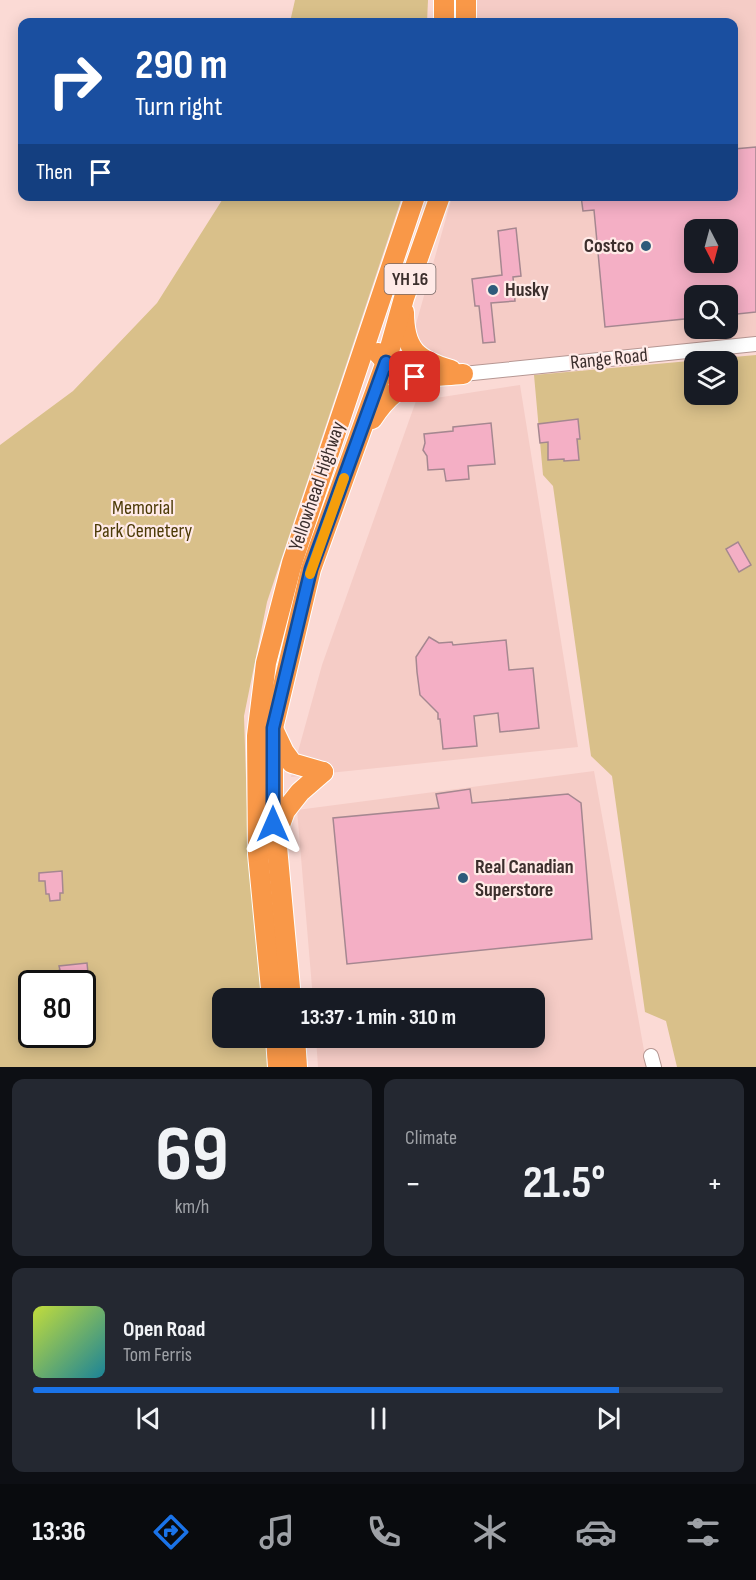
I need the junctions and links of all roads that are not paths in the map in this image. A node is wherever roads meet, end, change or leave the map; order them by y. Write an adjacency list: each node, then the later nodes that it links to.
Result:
1 (444, 0): 3 (highway)
2 (466, 0): 4 (highway)
3 (444, 18)
4 (466, 18)
5 (413, 201): 8 (highway, Yellowhead Highway / YH 16)
6 (438, 201): 7 (highway, Yellowhead Highway / YH 16)
7 (404, 298): 10 (highway, Yellowhead Highway / YH 16); 11 (highway)
8 (372, 325): 10 (highway); 16 (highway, Yellowhead Highway / YH 16)
9 (756, 344): 11 (street, Range Road)
10 (386, 362): 12 (highway); 13 (highway, Yellowhead Highway / YH 16)
11 (463, 374): 12 (highway)
12 (427, 376): 13 (highway)
13 (358, 439): 14 (highway, Yellowhead Highway / YH 16)
14 (273, 728): 15 (highway, Yellowhead Highway / YH 16); 15 (highway)
15 (276, 836): 17 (highway, Yellowhead Highway / YH 16)
16 (271, 988)
17 (290, 988)
18 (277, 1048): 20 (highway)
19 (296, 1048): 21 (highway)
20 (278, 1067)
21 (297, 1067)

